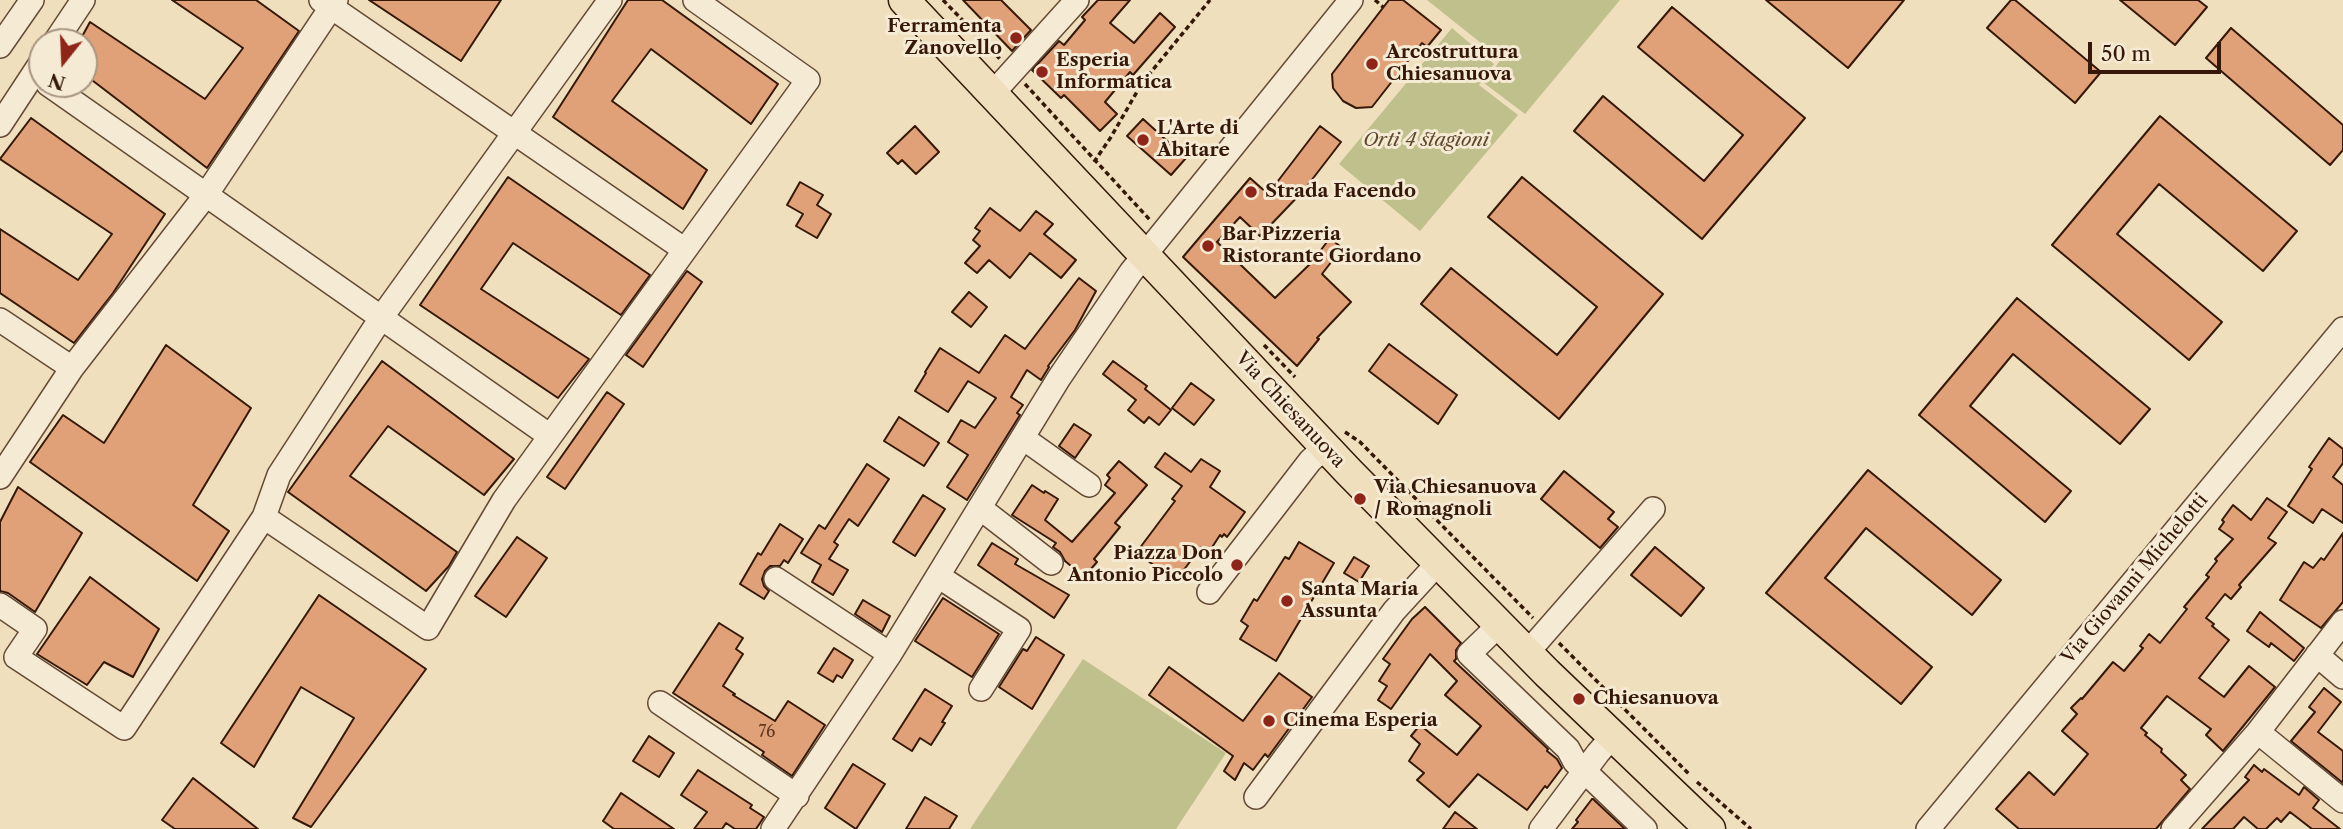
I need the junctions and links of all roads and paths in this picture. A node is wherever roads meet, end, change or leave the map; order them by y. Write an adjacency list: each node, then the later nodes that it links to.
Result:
1 (32, 0): 14 (street)
2 (83, 0): 13 (street)
3 (610, 0): 21 (street)
4 (695, 0): 25 (street)
5 (904, 0): 18 (main road, Via Chiesanuova)
6 (943, 0): 15 (path)
7 (1077, 0): 18 (street)
8 (1210, 0): 22 (path)
9 (1351, 0): 26 (street)
10 (1375, 0): 12 (path)
11 (329, 2): 21 (street); 23 (street)
12 (1383, 7)
13 (64, 28)
14 (0, 46)
15 (1005, 64)
16 (1022, 80): 22 (path)
17 (28, 92): 20 (street)
18 (993, 93): 22 (main road, Via Chiesanuova)
19 (73, 98): 23 (street)
20 (0, 125)
21 (514, 133): 25 (street); 27 (street)
22 (1084, 170): 24 (path); 26 (main road, Via Chiesanuova)
23 (206, 195): 27 (street); 31 (street)
24 (1154, 225)
25 (685, 250): 33 (street)
26 (1144, 254): 34 (street); 35 (main road, Via Chiesanuova)
27 (381, 318): 33 (street); 40 (street)
28 (0, 320): 31 (street)
29 (2343, 329): 68 (street, Via Giovanni Michelotti)
30 (1260, 341): 32 (path)
31 (72, 368): 36 (street)
32 (1296, 379)
33 (550, 436): 40 (street)
34 (1023, 438): 37 (street); 38 (street)
35 (1334, 439): 41 (main road, Via Chiesanuova); 45 (street); 47 (path)
36 (0, 477)
37 (1089, 485)
38 (980, 508): 42 (street); 43 (street)
39 (1653, 509): 52 (street)
40 (264, 517): 46 (street)
41 (1439, 562): 49 (main road, Via Chiesanuova); 61 (street)
42 (1051, 563)
43 (938, 576): 50 (street); 54 (street)
44 (776, 579): 50 (street)
45 (1209, 592)
46 (0, 605)
47 (1524, 608)
48 (2343, 622): 51 (street)
49 (1499, 625): 52 (main road, Via Chiesanuova); 55 (street)
50 (890, 654): 60 (street)
51 (2317, 655): 53 (street); 57 (street)
52 (1546, 658): 55 (street); 58 (main road, Via Chiesanuova); 67 (path)
53 (2343, 677)
54 (981, 689)
55 (1519, 700): 59 (street)
56 (660, 703): 60 (street)
57 (2258, 732): 62 (street); 69 (street)
58 (1612, 737): 59 (street); 63 (main road, Via Chiesanuova)
59 (1584, 770): 65 (street); 66 (street)
60 (797, 796): 64 (street)
61 (1256, 797)
62 (2343, 802)
63 (1699, 825)
64 (773, 829)
65 (1541, 829)
66 (1645, 829)
67 (1751, 829)
68 (1928, 829)
69 (2173, 829)

